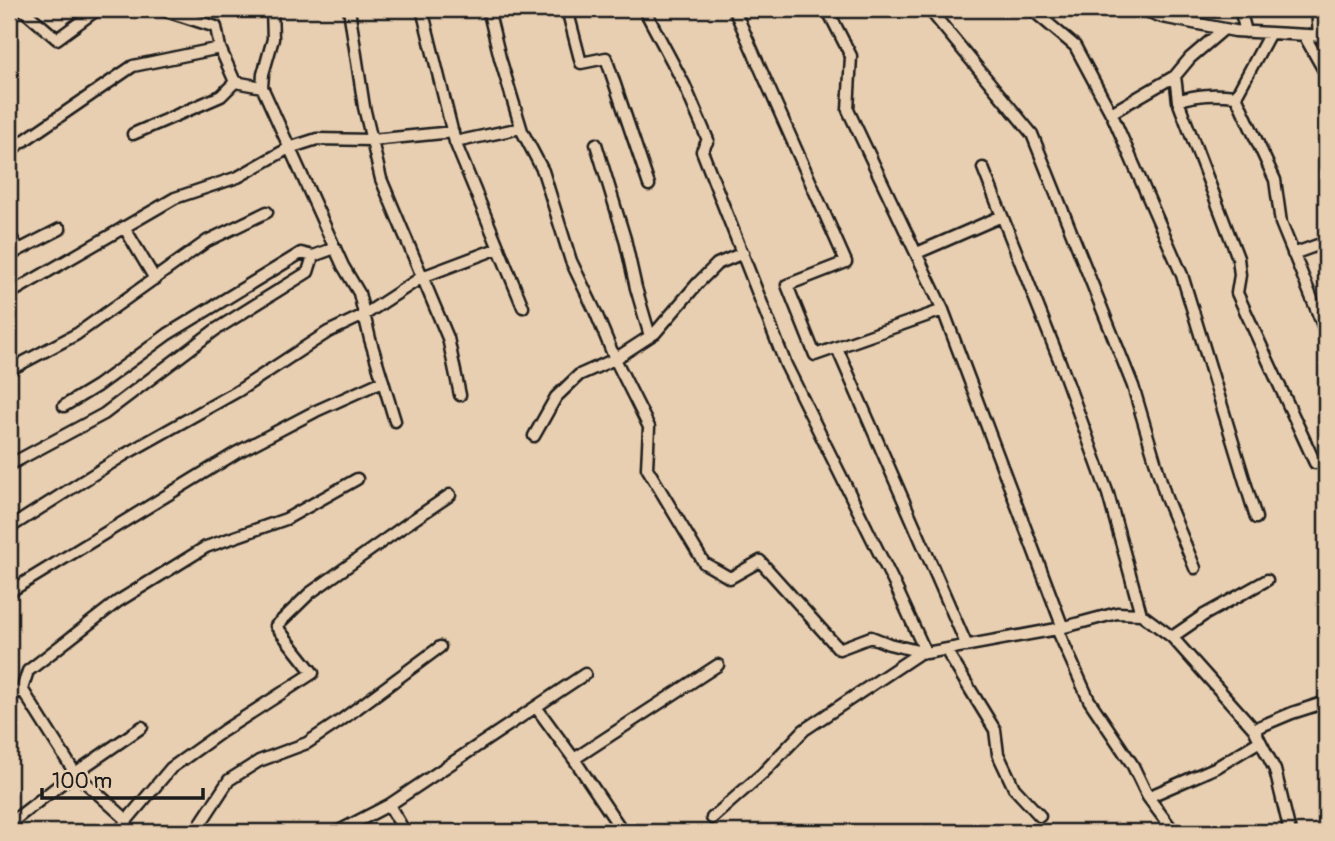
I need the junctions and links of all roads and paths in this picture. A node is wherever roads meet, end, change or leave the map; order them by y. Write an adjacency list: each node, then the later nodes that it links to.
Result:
1 (22, 9): 2 (street)
2 (98, 9)
3 (160, 9): 24 (street)
4 (272, 9): 28 (street)
5 (349, 9): 35 (street)
6 (422, 9): 34 (street)
7 (488, 9): 32 (street)
8 (566, 9): 40 (street)
9 (644, 9): 50 (street)
10 (734, 9): 64 (street)
11 (827, 9): 51 (street)
12 (929, 9): 78 (street)
13 (1031, 9): 31 (street)
14 (1141, 9): 18 (street)
15 (1174, 9): 18 (street)
16 (1240, 9): 20 (street)
17 (1317, 9): 23 (street)
18 (1176, 20): 19 (street)
19 (1224, 29): 20 (street); 26 (street)
20 (1246, 32): 21 (street)
21 (1270, 33): 22 (street); 29 (street)
22 (1304, 35): 23 (street); 25 (street)
23 (1323, 36)
24 (220, 48): 27 (street); 38 (street)
25 (1326, 74)
26 (1175, 76): 30 (street); 31 (street)
27 (235, 82): 28 (street); 33 (street)
28 (262, 87): 37 (street)
29 (1236, 96): 30 (street); 52 (street)
30 (1178, 101): 72 (street)
31 (1111, 113): 76 (street)
32 (521, 128): 34 (street); 65 (street)
33 (133, 134)
34 (454, 137): 35 (street); 48 (street)
35 (372, 141): 37 (street); 55 (street)
36 (596, 144): 63 (street)
37 (289, 148): 43 (street); 47 (street)
38 (9, 151)
39 (983, 167): 42 (street)
40 (649, 185)
41 (267, 212): 56 (street)
42 (1002, 216): 51 (street); 81 (street)
43 (124, 227): 56 (street); 57 (street)
44 (60, 229): 49 (street)
45 (9, 234): 49 (street)
46 (1326, 242): 52 (street)
47 (335, 248): 53 (street); 60 (street)
48 (499, 248): 55 (street); 58 (street)
49 (19, 250): 54 (street)
50 (743, 253): 63 (street); 87 (street)
51 (916, 253): 59 (street)
52 (1293, 254): 61 (street)
53 (313, 256): 69 (street); 73 (street)
54 (9, 257)
55 (422, 277): 60 (street); 68 (street)
56 (155, 279): 66 (street)
57 (9, 294)
58 (523, 307)
59 (943, 310): 64 (street); 82 (street)
60 (364, 315): 67 (street); 77 (street)
61 (1324, 320): 62 (street)
62 (1326, 333)
63 (650, 336): 65 (street)
64 (836, 348): 84 (street)
65 (615, 359): 71 (street); 87 (street)
66 (9, 370)
67 (383, 381): 70 (street); 80 (street)
68 (460, 395)
69 (64, 405)
70 (396, 421)
71 (534, 436)
72 (1315, 463)
73 (9, 465)
74 (357, 479): 90 (street)
75 (450, 495): 103 (street)
76 (1256, 518)
77 (9, 528)
78 (1195, 568)
79 (1267, 580): 83 (street)
80 (9, 592)
81 (1141, 614): 82 (street); 83 (street)
82 (1060, 628): 84 (street); 99 (street)
83 (1172, 637): 95 (street)
84 (967, 646): 86 (street)
85 (440, 648): 106 (street)
86 (946, 650): 87 (street); 101 (street)
87 (924, 652): 102 (street)
88 (718, 665): 97 (street)
89 (585, 674): 93 (street)
90 (22, 689): 91 (street); 98 (street)
91 (9, 698)
92 (1326, 702): 95 (street)
93 (536, 707): 97 (street); 100 (street)
94 (142, 727): 98 (street)
95 (1254, 729): 96 (street)
96 (1260, 740): 99 (street); 111 (street)
97 (575, 759): 109 (street)
98 (75, 773): 103 (street); 104 (street)
99 (1148, 797): 110 (street)
100 (389, 805): 107 (street); 108 (street)
101 (1040, 816)
102 (712, 818)
103 (127, 820): 105 (street)
104 (9, 824)
105 (119, 832)
106 (195, 832)
107 (337, 832)
108 (405, 832)
109 (623, 832)
110 (1174, 832)
111 (1290, 832)

